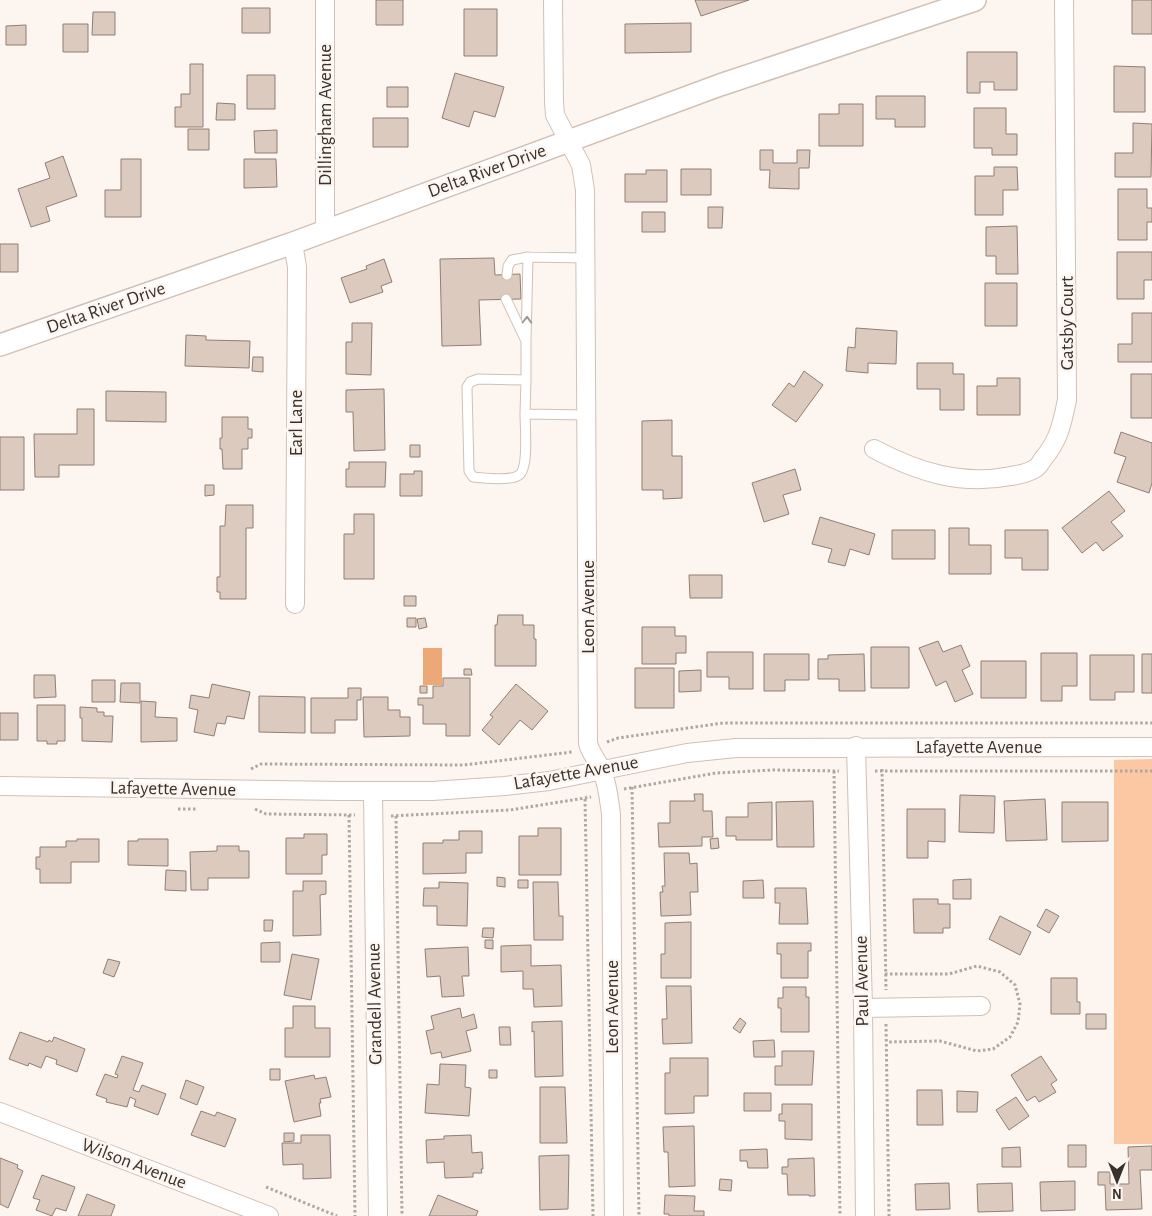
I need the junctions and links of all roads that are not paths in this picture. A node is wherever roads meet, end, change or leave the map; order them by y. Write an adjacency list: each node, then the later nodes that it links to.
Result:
1 (325, 0): 6 (street, Dillingham Avenue)
2 (553, 0): 5 (street, Leon Avenue)
3 (975, 0): 5 (street, Delta River Drive)
4 (1064, 0): 17 (street, Gatsby Court)
5 (568, 141): 6 (street, Delta River Drive); 9 (street, Leon Avenue)
6 (325, 231): 7 (street, Delta River Drive)
7 (293, 243): 13 (street, Delta River Drive); 18 (street, Earl Lane)
8 (528, 257): 9 (lane); 10 (lane); 12 (lane, one-way to 8)
9 (586, 258): 16 (street, Leon Avenue)
10 (507, 275)
11 (506, 299): 12 (lane)
12 (526, 341): 14 (lane)
13 (0, 345)
14 (526, 380): 15 (lane); 15 (lane)
15 (525, 414): 16 (lane)
16 (587, 415): 21 (street, Leon Avenue)
17 (874, 450)
18 (295, 604)
19 (856, 746): 20 (street, Lafayette Avenue); 21 (street, Lafayette Avenue); 25 (street, Paul Avenue)
20 (1152, 747)
21 (602, 771): 23 (street, Lafayette Avenue); 29 (street, Leon Avenue)
22 (0, 786): 23 (street, Lafayette Avenue)
23 (373, 791): 28 (street, Grandell Avenue)
24 (981, 1006): 25 (street)
25 (863, 1008): 30 (street, Paul Avenue)
26 (0, 1112): 27 (street, Wilson Avenue)
27 (269, 1216)
28 (378, 1216)
29 (614, 1216)
30 (865, 1216)

